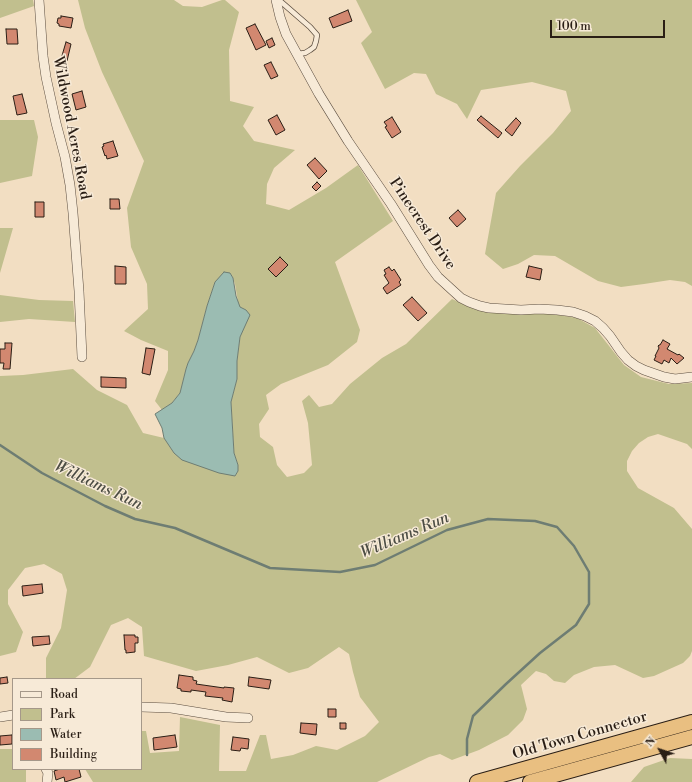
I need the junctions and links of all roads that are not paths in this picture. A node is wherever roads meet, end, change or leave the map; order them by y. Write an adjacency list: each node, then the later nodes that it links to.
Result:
1 (39, 0): 4 (street, Wildwood Acres Road)
2 (277, 0): 3 (street, Pinecrest Drive); 3 (lane)
3 (297, 54): 5 (street, Pinecrest Drive)
4 (82, 357)
5 (692, 377)
6 (142, 707): 9 (street)
7 (12, 715): 8 (street)
8 (0, 717)
9 (248, 718)
10 (692, 722): 14 (highway, Old Town Connector)
11 (692, 737): 15 (highway, Old Town Connector)
12 (46, 770): 13 (street)
13 (47, 782)
14 (477, 782)
15 (530, 782)

